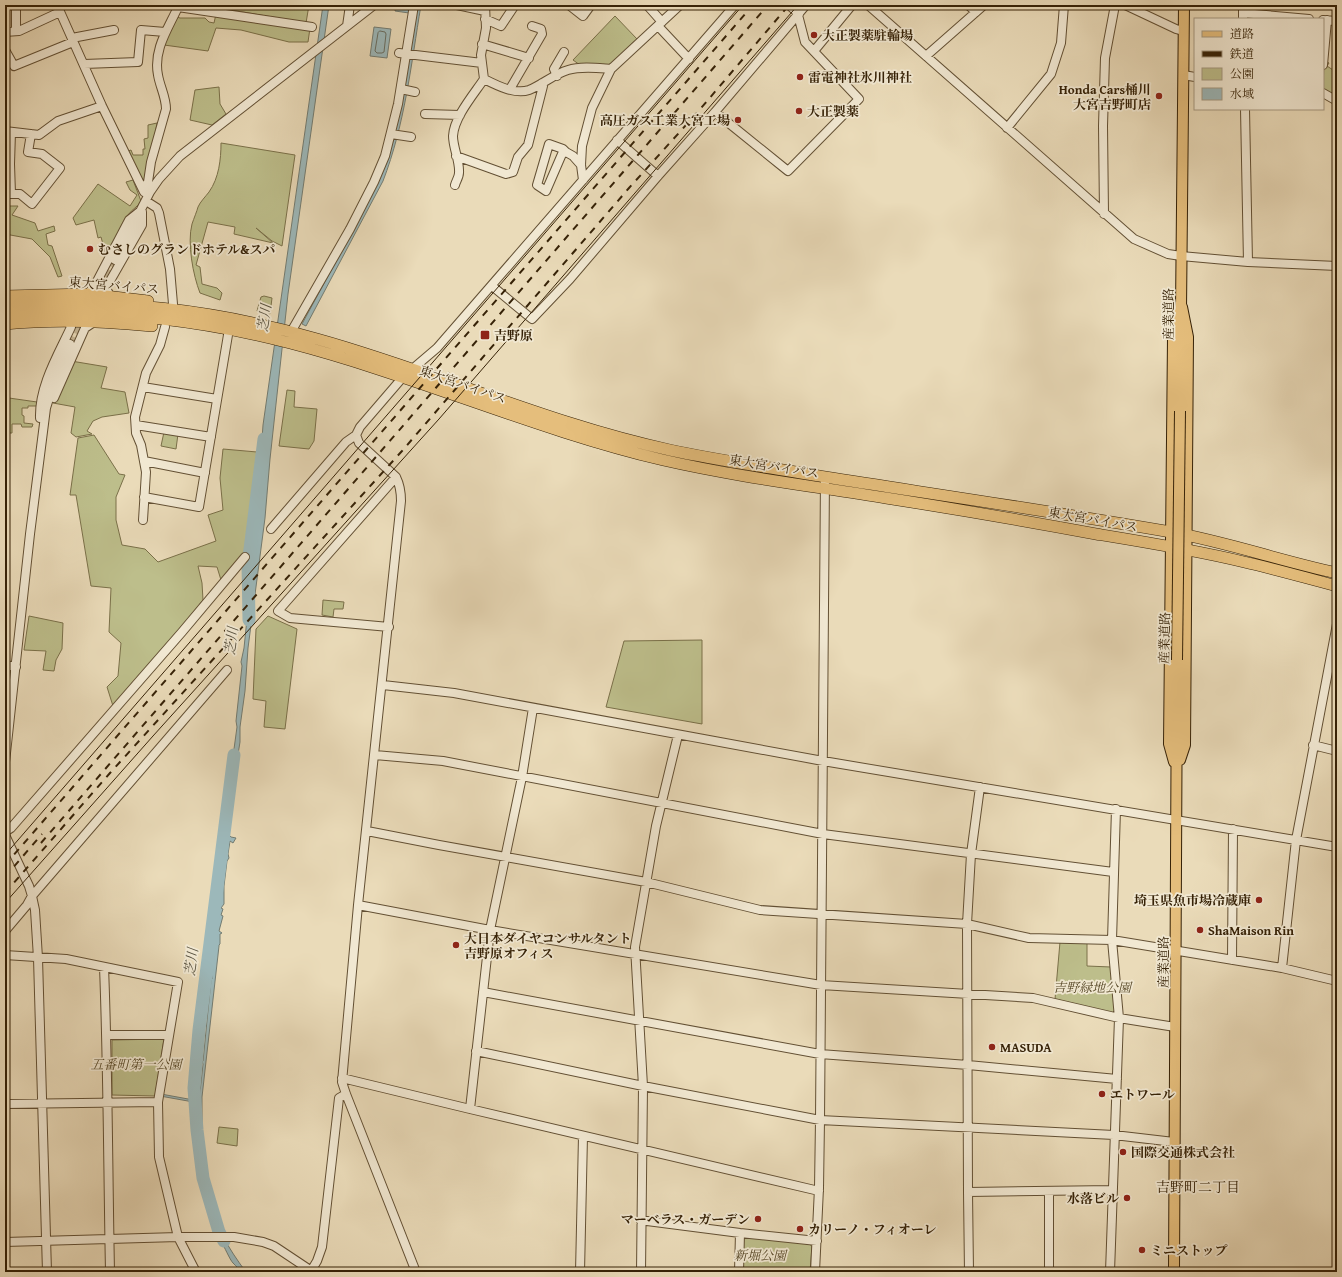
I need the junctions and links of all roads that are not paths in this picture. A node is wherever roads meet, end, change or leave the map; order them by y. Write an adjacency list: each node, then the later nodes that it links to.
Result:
1 (16, 5): 35 (street)
2 (350, 5): 31 (street)
3 (374, 5): 31 (street)
4 (414, 5): 45 (street)
5 (457, 5): 23 (street)
6 (515, 5): 23 (street)
7 (569, 5): 8 (street)
8 (592, 5)
9 (647, 5): 30 (street)
10 (680, 5): 30 (street)
11 (735, 5): 48 (street)
12 (789, 5): 26 (street)
13 (806, 5): 26 (street)
14 (852, 5): 43 (street)
15 (868, 5): 46 (street)
16 (968, 5): 24 (street)
17 (984, 5): 24 (street)
18 (1064, 5): 67 (street)
19 (1115, 5): 83 (street)
20 (1125, 5): 36 (street)
21 (1184, 5): 36 (main road, 産業道路)
22 (59, 9): 35 (street); 39 (street)
23 (485, 12): 41 (street)
24 (976, 12): 46 (street)
25 (1243, 12): 27 (street)
26 (798, 14): 43 (street); 64 (street)
27 (1300, 18)
28 (1325, 20): 29 (street); 40 (street)
29 (1337, 21)
30 (660, 24): 48 (street); 51 (street)
31 (347, 26): 82 (street)
32 (532, 26): 47 (street)
33 (312, 27): 38 (street)
34 (114, 30): 39 (street)
35 (16, 31): 37 (street)
36 (1184, 31): 52 (main road, 産業道路)
37 (5, 32)
38 (165, 32): 49 (street); 80 (street)
39 (72, 40): 42 (street); 49 (street)
40 (1324, 42)
41 (482, 44): 47 (street); 50 (street)
42 (5, 50)
43 (814, 51): 64 (street)
44 (564, 52): 53 (street)
45 (403, 54): 50 (street); 58 (street)
46 (926, 56): 67 (street)
47 (529, 58): 57 (street)
48 (689, 59): 72 (street)
49 (84, 64): 62 (street)
50 (482, 64): 55 (street)
51 (611, 69): 53 (street); 76 (street)
52 (1183, 75): 54 (street); 84 (main road, 産業道路)
53 (556, 76): 56 (street)
54 (1194, 77)
55 (484, 79): 57 (street); 66 (street)
56 (542, 83): 57 (street); 74 (street)
57 (510, 89)
58 (401, 90): 59 (street); 70 (street)
59 (413, 91)
60 (1324, 94): 61 (street)
61 (1337, 101)
62 (102, 106): 69 (street); 80 (street)
63 (1245, 110): 86 (street)
64 (715, 112): 77 (street)
65 (425, 114): 66 (street)
66 (460, 116): 74 (street)
67 (1007, 128): 83 (street)
68 (8, 132): 69 (street); 75 (street)
69 (31, 134): 81 (street)
70 (391, 134): 71 (street); 103 (street)
71 (411, 137)
72 (617, 140): 77 (street); 78 (street)
73 (566, 152): 73 (street); 76 (street)
74 (456, 156): 79 (street)
75 (8, 164): 81 (street)
76 (581, 165): 78 (street)
77 (658, 176): 88 (street)
78 (583, 180): 88 (street)
79 (455, 185)
80 (143, 189): 82 (street)
81 (8, 192)
82 (145, 203): 85 (street); 89 (street); 91 (street); 93 (street)
83 (1104, 214): 84 (street)
84 (1181, 256): 86 (street); 92 (main road, 産業道路)
85 (115, 260)
86 (1248, 262): 87 (street)
87 (1337, 266)
88 (492, 286): 105 (street)
89 (88, 294): 90 (highway, 東大宮バイパス); 91 (highway, 東大宮バイパス)
90 (5, 296)
91 (110, 296): 93 (highway, 東大宮バイパス)
92 (1181, 303): 121 (main road); 122 (main road); 142 (main road, 産業道路, bridge)
93 (173, 304): 98 (highway, 東大宮バイパス)
94 (5, 306): 98 (highway, 東大宮バイパス)
95 (5, 314): 98 (highway, 東大宮バイパス)
96 (68, 321): 97 (highway, 東大宮バイパス); 99 (highway, 東大宮バイパス); 112 (street)
97 (94, 322): 100 (highway, 東大宮バイパス); 112 (street)
98 (218, 322): 100 (highway, 東大宮バイパス); 101 (highway, 東大宮バイパス); 102 (highway, 東大宮バイパス)
99 (5, 324)
100 (165, 327): 107 (street)
101 (229, 329): 102 (highway, 東大宮バイパス); 108 (street)
102 (269, 332): 103 (highway, 東大宮バイパス); 106 (highway, 東大宮バイパス)
103 (291, 332): 105 (highway, 東大宮バイパス)
104 (70, 344): 112 (street)
105 (414, 369): 106 (street); 116 (highway, 東大宮バイパス)
106 (403, 378): 110 (street); 117 (highway, 東大宮バイパス)
107 (143, 387): 108 (street); 109 (street)
108 (217, 399): 111 (street)
109 (136, 425): 111 (street); 113 (street)
110 (356, 435): 115 (street); 120 (street)
111 (211, 437): 114 (street)
112 (42, 443): 132 (street)
113 (144, 461): 114 (street); 118 (street)
114 (205, 472): 118 (street)
115 (396, 477): 129 (street); 129 (street)
116 (825, 477): 117 (street); 121 (highway, 東大宮バイパス)
117 (825, 488): 123 (highway, 東大宮バイパス); 140 (street)
118 (144, 497): 119 (street)
119 (143, 520)
120 (271, 529)
121 (1170, 532): 122 (highway, 東大宮バイパス); 123 (main road)
122 (1187, 535): 124 (main road); 126 (highway, 東大宮バイパス)
123 (1170, 546): 124 (highway, 東大宮バイパス); 142 (main road)
124 (1186, 550): 127 (highway, 東大宮バイパス); 142 (main road)
125 (245, 557): 150 (street)
126 (1337, 573)
127 (1337, 586)
128 (1337, 624): 130 (street)
129 (389, 627): 134 (street)
130 (1335, 644): 137 (street)
131 (5, 665): 132 (street)
132 (16, 667): 141 (street)
133 (227, 670): 158 (street)
134 (383, 684): 135 (street); 139 (street)
135 (533, 708): 136 (street); 143 (street)
136 (678, 735): 140 (street); 145 (street)
137 (1313, 745): 138 (street); 152 (street)
138 (1337, 751)
139 (375, 755): 143 (street); 149 (street)
140 (823, 761): 144 (street); 151 (street)
141 (5, 762)
142 (1177, 772): 147 (main road, 産業道路)
143 (522, 777): 145 (street); 155 (street)
144 (980, 787): 146 (street); 154 (street)
145 (662, 804): 151 (street); 157 (street)
146 (1116, 809): 147 (street); 156 (street)
147 (1176, 820): 148 (street); 165 (main road, 産業道路)
148 (1233, 829): 152 (street); 169 (street)
149 (367, 831): 155 (street); 159 (street)
150 (5, 833): 158 (street)
151 (823, 834): 154 (street); 160 (street)
152 (1296, 840): 153 (street); 171 (street)
153 (1337, 847)
154 (971, 854): 156 (street); 161 (street)
155 (505, 857): 157 (street); 162 (street)
156 (1113, 872): 164 (street)
157 (646, 882): 160 (street); 166 (street)
158 (32, 896): 163 (street); 168 (street)
159 (358, 905): 162 (street); 184 (street)
160 (822, 914): 161 (street); 173 (street)
161 (967, 924): 164 (street); 175 (street)
162 (490, 930): 166 (street); 174 (street)
163 (5, 931)
164 (1112, 940): 165 (street); 176 (street)
165 (1176, 951): 169 (street); 178 (main road, 産業道路)
166 (635, 954): 173 (street); 177 (street)
167 (5, 955): 168 (street)
168 (38, 958): 170 (street); 189 (street)
169 (1232, 960): 171 (street)
170 (104, 967): 179 (street); 180 (street)
171 (1282, 968): 172 (street)
172 (1337, 981)
173 (821, 985): 175 (street); 182 (street)
174 (483, 992): 177 (street); 181 (street)
175 (968, 995): 176 (street); 183 (street)
176 (1119, 1018): 178 (street); 185 (street)
177 (640, 1020): 182 (street); 186 (street)
178 (1175, 1027): 197 (main road, 産業道路)
179 (107, 1035): 180 (street); 190 (street)
180 (169, 1035): 188 (street)
181 (476, 1051): 186 (street); 192 (street)
182 (820, 1054): 183 (street); 193 (street)
183 (968, 1065): 185 (street); 194 (street)
184 (342, 1078): 187 (street); 192 (street)
185 (1116, 1080): 195 (street)
186 (643, 1086): 193 (street); 198 (street)
187 (346, 1094): 210 (street); 214 (street)
188 (158, 1102): 190 (street); 205 (street)
189 (42, 1103): 190 (street); 191 (street); 207 (street)
190 (107, 1103): 206 (street)
191 (5, 1104)
192 (470, 1109): 196 (street)
193 (820, 1120): 194 (street); 201 (street)
194 (968, 1128): 195 (street); 202 (street)
195 (1114, 1135): 197 (street); 199 (street)
196 (583, 1136): 198 (street); 215 (street)
197 (1174, 1142): 222 (main road, 産業道路)
198 (643, 1150): 201 (street); 203 (street)
199 (1113, 1190): 200 (street); 221 (street)
200 (1049, 1191): 202 (street); 220 (street)
201 (819, 1192): 208 (street)
202 (968, 1192): 219 (street)
203 (641, 1221): 204 (street); 216 (street)
204 (740, 1233): 208 (street); 217 (street)
205 (178, 1237): 206 (street); 210 (street); 213 (street)
206 (109, 1240): 207 (street); 212 (street)
207 (47, 1241): 209 (street); 211 (street)
208 (817, 1241): 218 (street)
209 (5, 1242)
210 (312, 1271)
211 (47, 1272)
212 (110, 1272)
213 (196, 1272)
214 (416, 1272)
215 (580, 1272)
216 (641, 1272)
217 (739, 1272)
218 (815, 1272)
219 (969, 1272)
220 (1049, 1272)
221 (1110, 1272)
222 (1174, 1272)

